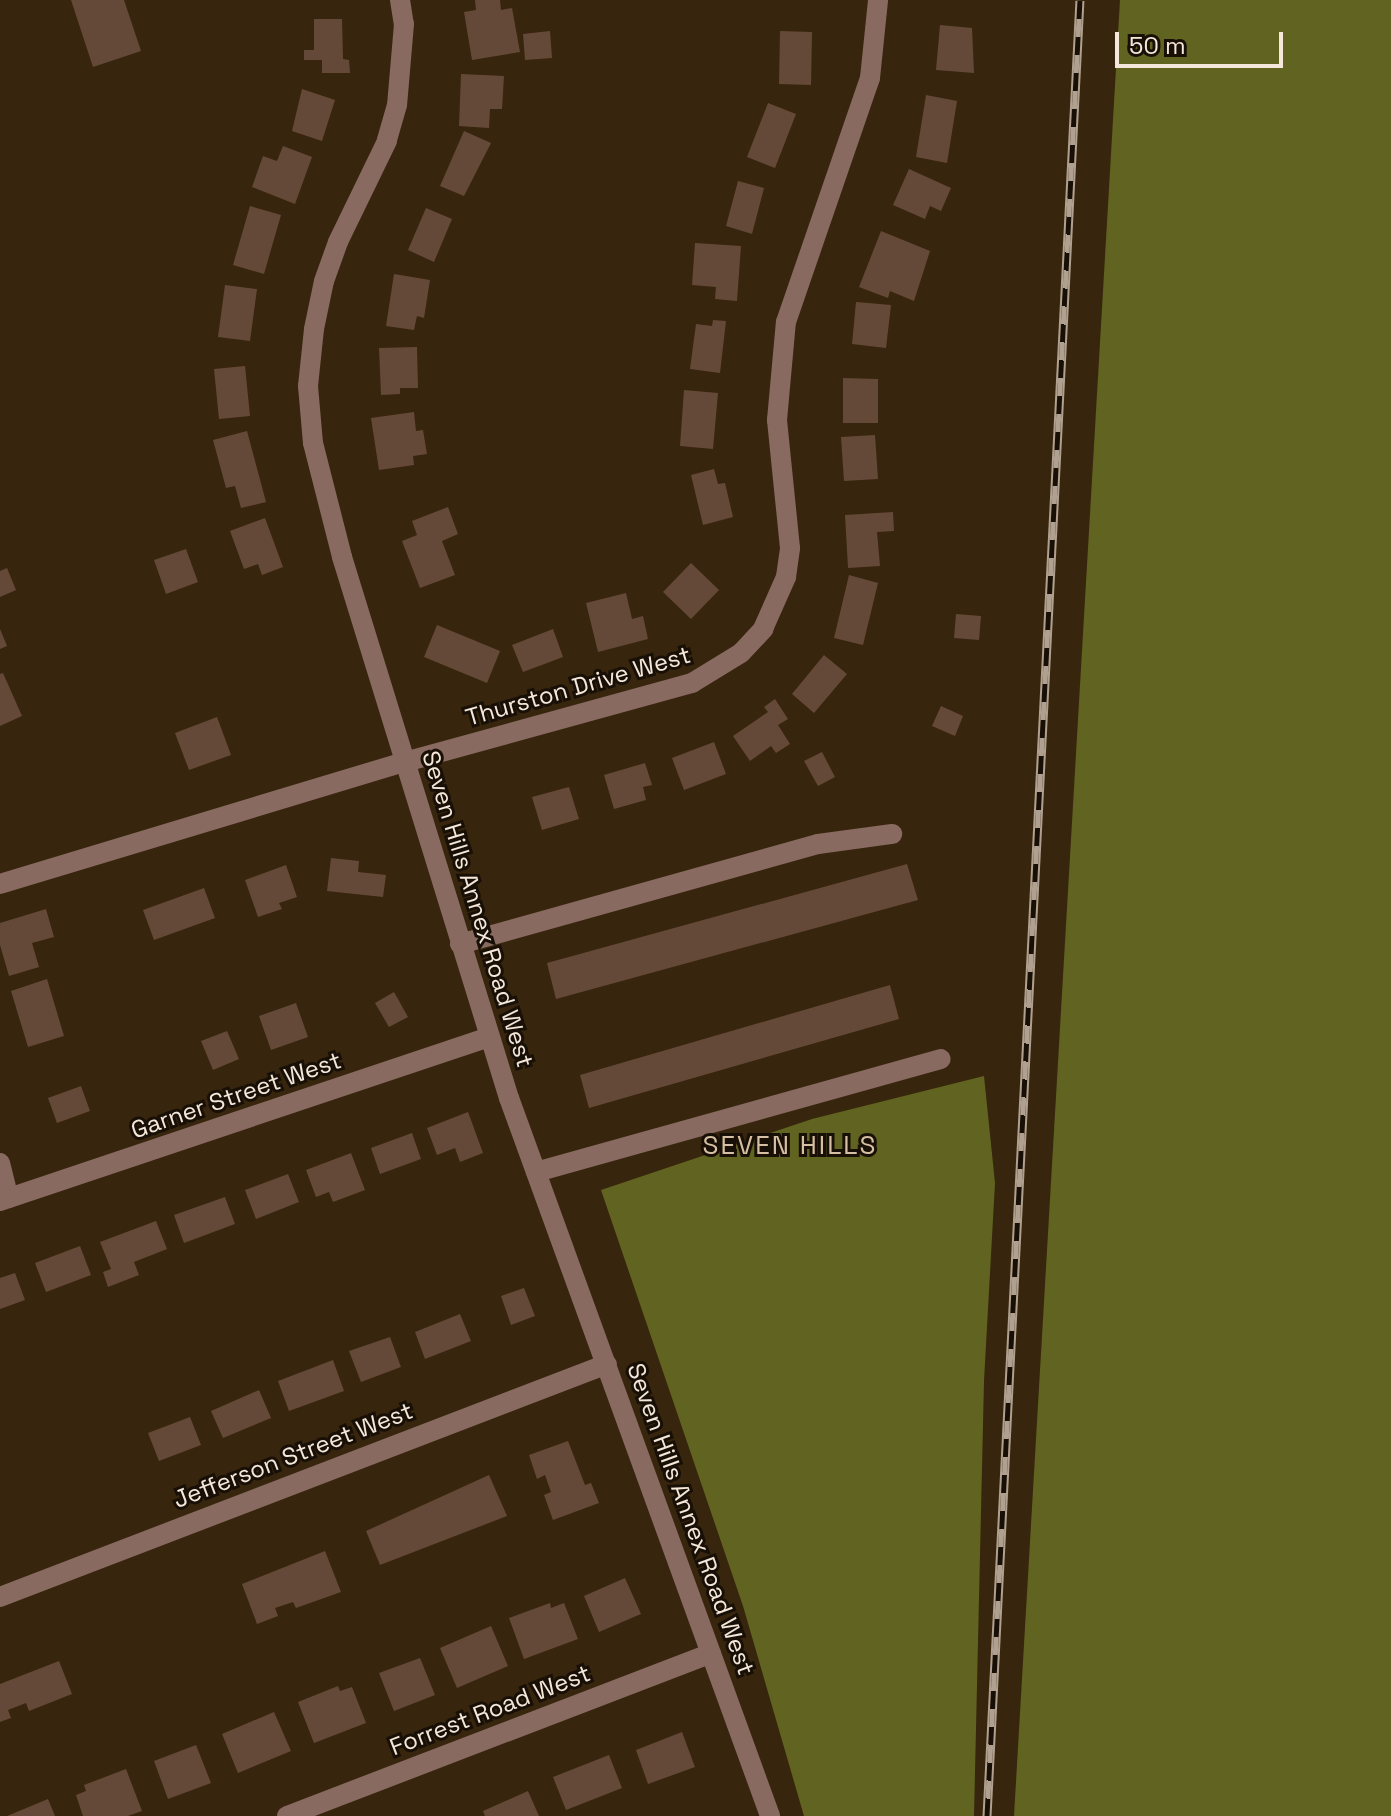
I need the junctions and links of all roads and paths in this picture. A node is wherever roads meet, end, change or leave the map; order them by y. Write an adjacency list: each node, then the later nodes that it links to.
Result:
1 (400, 0): 3 (street, Seven Hills Annex Road West)
2 (878, 0): 3 (street, Thurston Drive West)
3 (405, 762): 5 (street, Thurston Drive West); 6 (street, Seven Hills Annex Road West)
4 (892, 834): 6 (street)
5 (0, 884)
6 (460, 944): 7 (street, Seven Hills Annex Road West)
7 (489, 1037): 10 (street, Seven Hills Annex Road West); 11 (street, Garner Street West)
8 (940, 1059): 10 (street)
9 (0, 1163): 11 (street)
10 (536, 1172): 12 (street, Seven Hills Annex Road West)
11 (5, 1200)
12 (607, 1364): 13 (street, Jefferson Street West); 14 (street, Seven Hills Annex Road West)
13 (0, 1597)
14 (711, 1653): 15 (street, Forrest Road West); 16 (street, Seven Hills Annex Road West)
15 (287, 1816)
16 (770, 1816)

